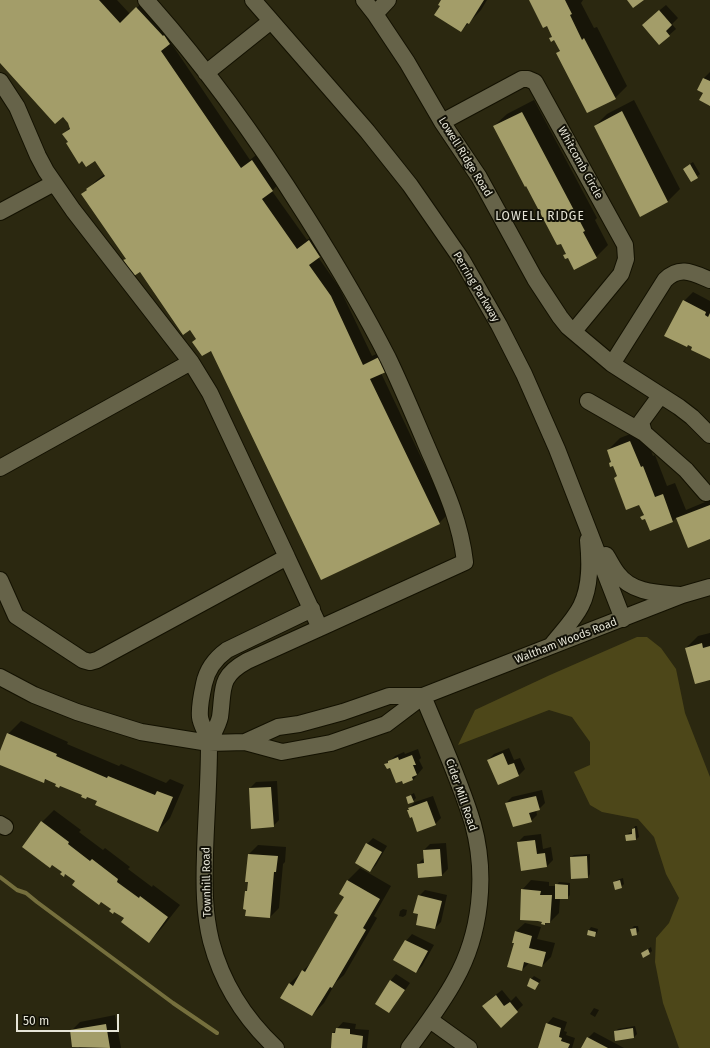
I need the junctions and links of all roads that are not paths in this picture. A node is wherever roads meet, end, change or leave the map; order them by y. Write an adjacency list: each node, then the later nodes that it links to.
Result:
1 (146, 0): 7 (street)
2 (253, 0): 6 (street, Perring Parkway)
3 (364, 0): 5 (street, Lowell Ridge Road)
4 (388, 0): 5 (street)
5 (375, 14): 9 (street, Lowell Ridge Road)
6 (271, 21): 7 (street); 22 (street, Perring Parkway)
7 (206, 73): 29 (street)
8 (0, 81): 10 (street)
9 (442, 122): 13 (street, Lowell Ridge Road); 13 (street, Whitcomb Circle)
10 (54, 183): 11 (street); 14 (street)
11 (0, 212)
12 (710, 280): 15 (street)
13 (574, 331): 15 (street, Lowell Ridge Road)
14 (191, 362): 20 (street); 23 (street)
15 (612, 364): 16 (street, Lowell Ridge Road)
16 (660, 396): 18 (street); 19 (street, Lowell Ridge Road)
17 (588, 401): 18 (street)
18 (644, 433): 21 (street)
19 (710, 435)
20 (0, 468)
21 (706, 493)
22 (586, 523): 26 (street); 28 (street, Perring Parkway); 30 (street)
23 (287, 557): 24 (street); 27 (street)
24 (0, 580)
25 (710, 587): 26 (street, Waltham Woods Road)
26 (682, 595): 28 (street, Waltham Woods Road)
27 (312, 609): 29 (street); 34 (street)
28 (624, 619): 30 (street, Waltham Woods Road)
29 (320, 628): 34 (street)
30 (550, 647): 32 (street, Waltham Woods Road)
31 (0, 677): 34 (street, Waltham Woods Road)
32 (423, 696): 33 (street, Waltham Woods Road); 33 (street, Waltham Woods Road); 35 (street, Cider Mill Road)
33 (245, 742): 34 (street, Waltham Woods Road)
34 (209, 743): 36 (street, Townhill Road)
35 (430, 1020): 37 (street, Cider Mill Road); 38 (street)
36 (276, 1048)
37 (409, 1048)
38 (469, 1048)

